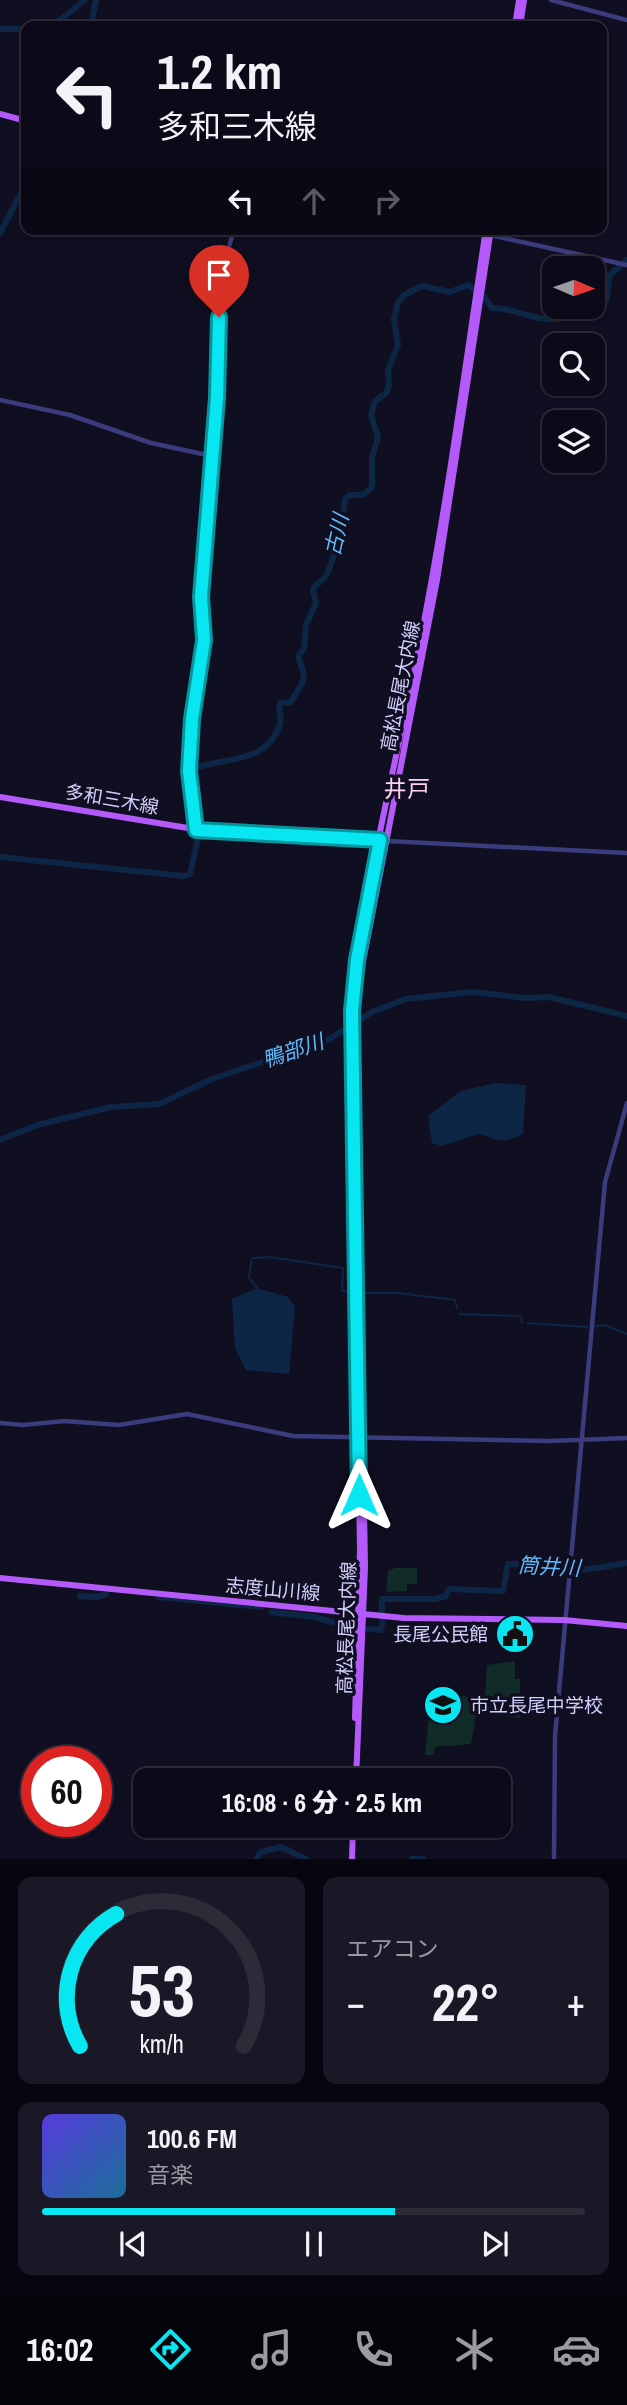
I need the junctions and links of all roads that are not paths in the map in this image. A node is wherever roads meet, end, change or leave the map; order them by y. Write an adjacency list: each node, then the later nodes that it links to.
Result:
1 (519, 0): 5 (main road)
2 (524, 0): 6 (main road)
3 (551, 0): 4 (street)
4 (627, 20)
5 (516, 21)
6 (521, 21)
7 (0, 114): 8 (main road)
8 (21, 120)
9 (232, 235): 15 (street)
10 (488, 235): 13 (main road, 高松長尾大内線)
11 (501, 235): 12 (street)
12 (627, 265)
13 (479, 292): 18 (main road, 高松長尾大内線); 18 (main road, 高松長尾大内線)
14 (0, 400): 15 (street)
15 (212, 456): 17 (street)
16 (0, 797): 17 (main road, 多和三木線)
17 (196, 830): 18 (main road, 多和三木線)
18 (382, 840): 19 (street); 22 (main road, 高松長尾大内線)
19 (627, 853)
20 (627, 1103): 24 (street)
21 (0, 1423): 22 (street)
22 (361, 1437): 24 (street); 26 (main road, 高松長尾大内線)
23 (627, 1438): 24 (street)
24 (581, 1439): 27 (street)
25 (0, 1578): 26 (main road, 志度山川線)
26 (362, 1613): 27 (main road, 志度山川線); 29 (main road, 高松長尾大内線)
27 (565, 1620): 28 (main road, 志度山川線); 32 (street)
28 (627, 1626)
29 (355, 1768)
30 (351, 1838): 31 (main road)
31 (350, 1859)
32 (554, 1859)

